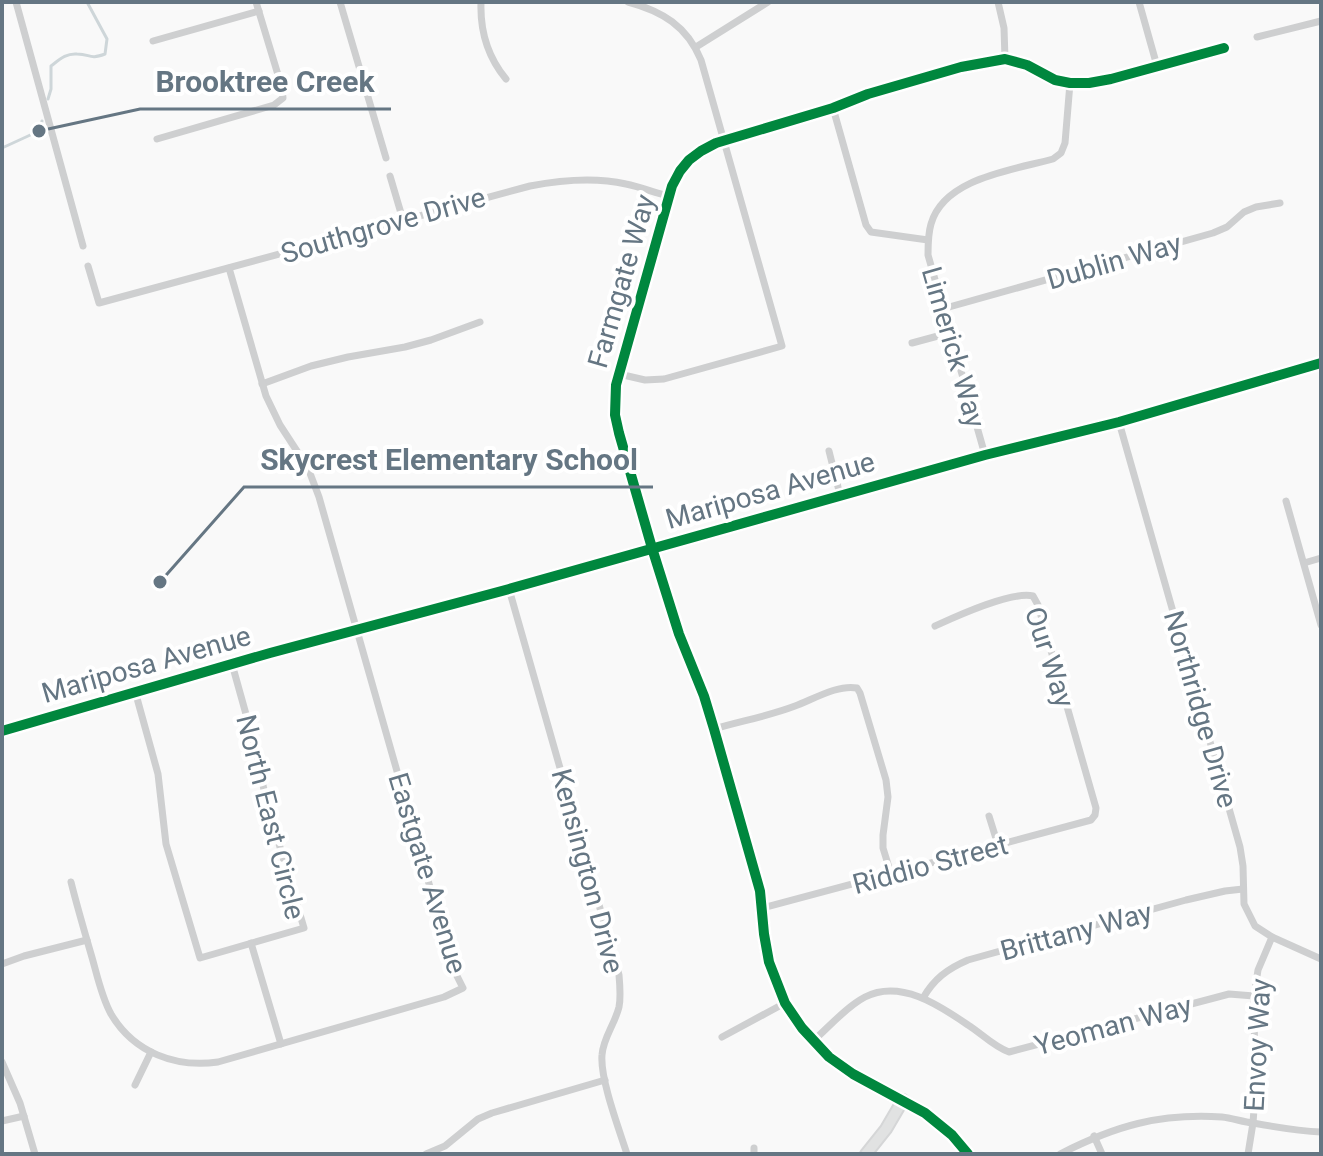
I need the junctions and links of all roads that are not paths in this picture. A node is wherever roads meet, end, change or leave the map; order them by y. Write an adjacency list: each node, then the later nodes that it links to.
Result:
1 (16, 2): 28 (street)
2 (256, 2): 9 (street)
3 (340, 2): 22 (street)
4 (481, 2): 17 (street)
5 (628, 2): 13 (street)
6 (768, 2): 13 (street)
7 (998, 2): 15 (street)
8 (1139, 2): 16 (street)
9 (259, 11): 12 (street); 20 (street)
10 (1321, 21): 11 (street)
11 (1257, 37)
12 (153, 41)
13 (696, 47): 21 (street)
14 (1224, 48): 16 (street)
15 (1005, 59): 18 (street); 19 (street, Farmgate Way)
16 (1157, 66): 18 (street)
17 (506, 79)
18 (1070, 83): 27 (street, Limerick Way)
19 (833, 108): 21 (street, Farmgate Way); 27 (street)
20 (157, 139)
21 (723, 141): 24 (street, Farmgate Way); 36 (street)
22 (386, 158)
23 (390, 176): 26 (street)
24 (669, 196): 26 (street, Southgrove Drive); 36 (street, Farmgate Way)
25 (1280, 203): 31 (street, Dublin Way)
26 (403, 220): 30 (street, Southgrove Drive)
27 (928, 240): 31 (street, Limerick Way)
28 (83, 246)
29 (88, 266): 30 (street, Southgrove Drive)
30 (229, 268): 37 (street, Eastgate Avenue)
31 (942, 309): 33 (street, Limerick Way)
32 (480, 322): 37 (street)
33 (949, 333): 34 (street); 40 (street, Limerick Way)
34 (912, 343)
35 (1321, 363): 38 (street, Mariposa Avenue)
36 (619, 374): 43 (street, Farmgate Way)
37 (262, 384): 49 (street, Eastgate Avenue)
38 (1119, 422): 40 (street, Mariposa Avenue); 59 (street, Northridge Drive)
39 (829, 451): 41 (street)
40 (985, 455): 41 (street, Mariposa Avenue)
41 (840, 495): 43 (street, Mariposa Avenue)
42 (1286, 501): 45 (street)
43 (652, 548): 46 (street, Mariposa Avenue); 52 (street, Farmgate Way)
44 (1321, 558): 45 (street)
45 (1304, 563): 47 (street)
46 (509, 589): 49 (street, Mariposa Avenue); 75 (street, Kensington Drive)
47 (1321, 625)
48 (935, 626): 54 (street, Our Way)
49 (357, 630): 50 (street, Mariposa Avenue); 72 (street, Eastgate Avenue)
50 (232, 664): 51 (street, Mariposa Avenue); 63 (street, North East Circle)
51 (135, 691): 53 (street, Mariposa Avenue); 63 (street, North East Circle)
52 (714, 729): 57 (street); 60 (street, Farmgate Way)
53 (2, 731)
54 (1095, 815): 56 (street, Riddio Street)
55 (989, 816): 56 (street)
56 (998, 845): 57 (street, Riddio Street)
57 (891, 874): 60 (street, Riddio Street)
58 (71, 882): 62 (street, Eastgate Avenue)
59 (1243, 889): 61 (street, Northridge Drive); 68 (street, Brittany Way)
60 (762, 908): 69 (street, Farmgate Way)
61 (1272, 937): 65 (street, Northridge Drive); 67 (street, Envoy Way)
62 (87, 940): 66 (street); 73 (street, Eastgate Avenue)
63 (251, 943): 72 (street)
64 (1321, 947): 65 (street)
65 (1319, 958)
66 (2, 964)
67 (1254, 996): 68 (street, Yeoman Way); 80 (street, Envoy Way)
68 (923, 998): 71 (street, Yeoman Way)
69 (785, 1003): 70 (street); 71 (street, Farmgate Way)
70 (722, 1037)
71 (813, 1041): 77 (street, Farmgate Way)
72 (281, 1044): 73 (street, Eastgate Avenue)
73 (151, 1052): 76 (street)
74 (2, 1062): 78 (street)
75 (605, 1080): 84 (street); 85 (street, Kensington Drive)
76 (135, 1085)
77 (903, 1100): 86 (street); 87 (street, Farmgate Way)
78 (24, 1116): 79 (street); 83 (street)
79 (2, 1121)
80 (1253, 1123): 81 (street); 82 (street); 90 (street, Envoy Way)
81 (1321, 1132)
82 (1094, 1136): 88 (street); 89 (street)
83 (35, 1154)
84 (426, 1154)
85 (627, 1154)
86 (866, 1154)
87 (968, 1154)
88 (1060, 1154)
89 (1102, 1154)
90 (1248, 1154)

